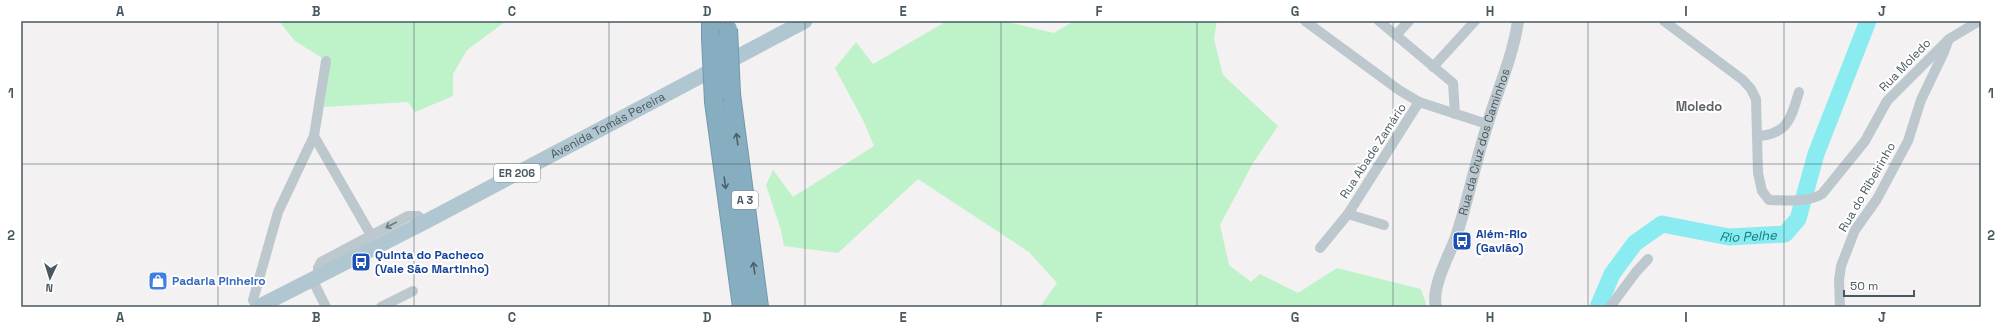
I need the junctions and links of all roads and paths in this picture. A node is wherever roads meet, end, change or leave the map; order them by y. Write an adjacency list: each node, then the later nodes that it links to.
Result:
1 (804, 21): 22 (main road, Avenida Tomás Pereira / ER 206)
2 (1305, 21): 16 (street)
3 (1379, 21): 11 (street)
4 (1409, 21): 11 (street)
5 (1475, 21): 14 (street)
6 (1518, 21): 18 (street, Rua da Cruz dos Caminhos)
7 (1664, 21): 20 (street)
8 (1979, 21): 12 (street, Rua Moledo)
9 (728, 25): 33 (highway, A 3, one-way to 9, bridge)
10 (711, 29): 32 (highway, A 3, one-way to 32, bridge)
11 (1396, 35): 14 (street)
12 (1949, 39): 20 (street, Rua Moledo); 36 (street, Rua do Ribeirinho)
13 (326, 60): 19 (street)
14 (1433, 67): 17 (street)
15 (1799, 92): 20 (street)
16 (1419, 102): 17 (street); 21 (street, Rua Abade Zamário)
17 (1455, 114): 18 (street)
18 (1487, 124): 34 (street, Rua da Cruz dos Caminhos)
19 (314, 136): 24 (street); 29 (street)
20 (1758, 136)
21 (1348, 214): 23 (street, Rua Abade Zamário); 25 (street, Rua Abade Zamário)
22 (425, 222): 24 (street, one-way to 24); 27 (main road, Avenida Tomás Pereira / ER 206)
23 (1384, 225)
24 (371, 235): 27 (street)
25 (1320, 248)
26 (1648, 260): 35 (street)
27 (315, 278): 29 (main road, Avenida Tomás Pereira / ER 206); 30 (street)
28 (413, 291): 31 (street)
29 (257, 307)
30 (326, 307)
31 (381, 307)
32 (742, 307)
33 (759, 307)
34 (1436, 307)
35 (1610, 307)
36 (1840, 307)

